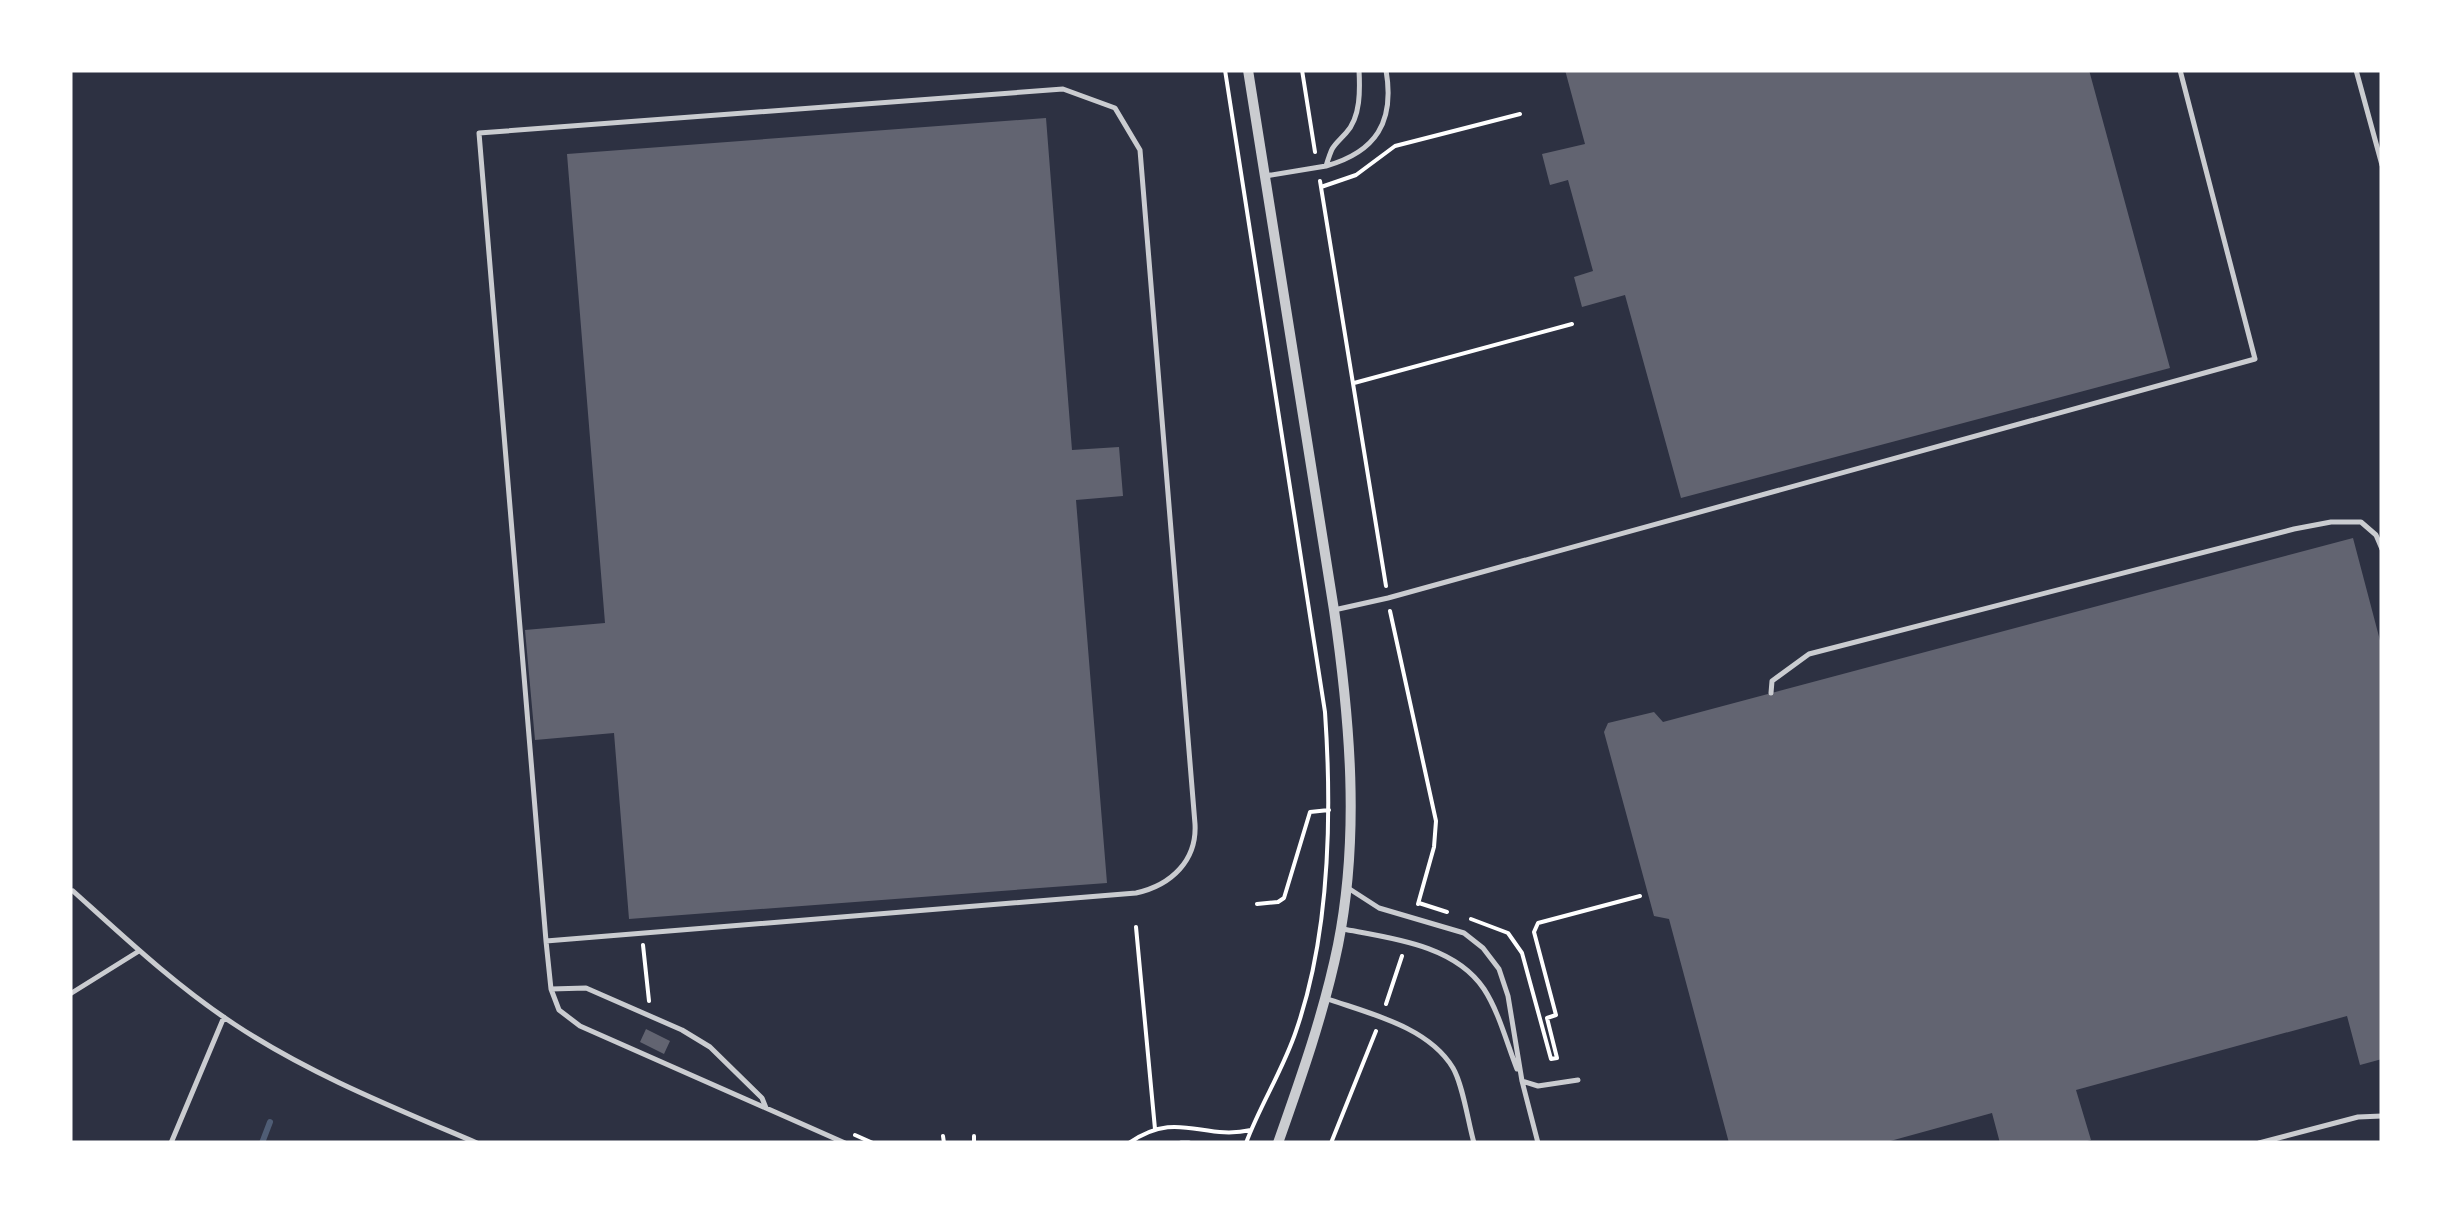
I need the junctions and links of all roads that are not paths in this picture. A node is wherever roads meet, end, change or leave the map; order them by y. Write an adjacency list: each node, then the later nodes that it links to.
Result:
1 (1248, 70): 8 (street)
2 (1359, 70): 7 (lane)
3 (1386, 70): 7 (lane)
4 (2180, 70): 10 (lane)
5 (2356, 70): 6 (lane)
6 (2382, 165)
7 (1326, 166): 8 (lane)
8 (1265, 176): 10 (street)
9 (2382, 549): 11 (lane)
10 (1334, 610): 12 (street)
11 (1771, 693)
12 (1346, 886): 14 (street); 22 (lane)
13 (73, 891): 16 (lane)
14 (1340, 929): 19 (street); 22 (lane)
15 (546, 941): 15 (lane); 17 (lane)
16 (140, 951): 18 (lane); 20 (lane)
17 (552, 989): 23 (lane); 23 (lane)
18 (70, 994)
19 (1324, 998): 30 (street); 31 (lane)
20 (224, 1017): 25 (lane); 26 (lane)
21 (1578, 1080): 22 (lane)
22 (1522, 1081): 32 (lane)
23 (766, 1108): 27 (lane)
24 (2382, 1116): 33 (lane)
25 (171, 1143)
26 (477, 1143)
27 (845, 1143)
28 (1181, 1143): 29 (lane)
29 (1189, 1143)
30 (1278, 1143)
31 (1474, 1143)
32 (1538, 1143)
33 (2260, 1143)

